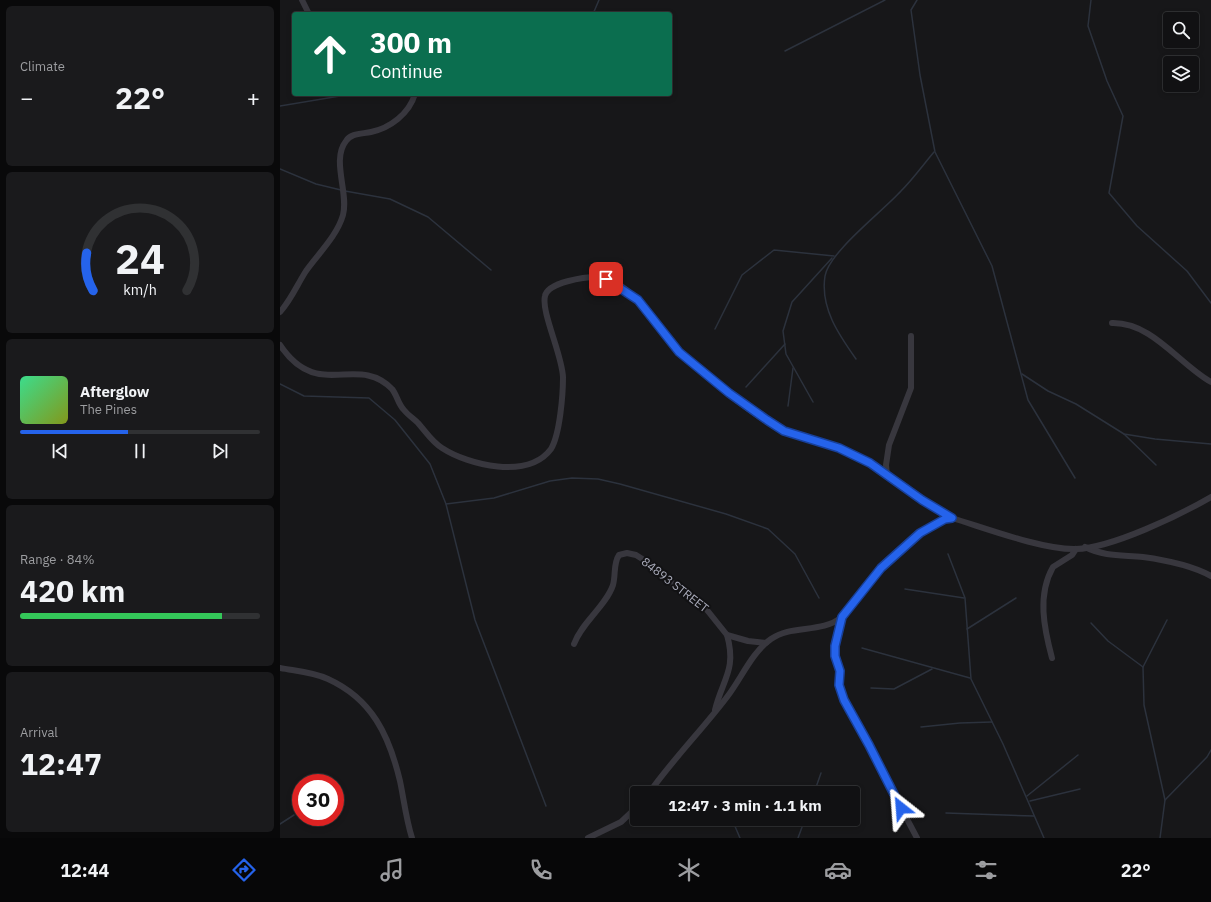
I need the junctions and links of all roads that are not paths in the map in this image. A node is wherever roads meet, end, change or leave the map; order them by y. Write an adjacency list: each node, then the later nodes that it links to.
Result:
1 (302, 0): 2 (street)
2 (308, 12)
3 (414, 96): 4 (street)
4 (280, 312)
5 (1112, 323): 8 (street)
6 (911, 336): 9 (street)
7 (280, 345): 9 (street)
8 (1211, 382)
9 (887, 475): 11 (street)
10 (1211, 496): 12 (street)
11 (952, 518): 13 (street); 15 (street)
12 (1085, 547): 13 (street); 14 (street)
13 (1076, 549): 19 (street)
14 (1211, 576)
15 (842, 617): 17 (street); 26 (street)
16 (727, 635): 17 (street); 18 (street, 84893 STREET); 21 (street, 84893 STREET)
17 (766, 643): 21 (street)
18 (574, 644)
19 (1052, 658)
20 (280, 668): 24 (street)
21 (714, 712): 22 (street)
22 (653, 786)
23 (630, 814): 25 (street)
24 (412, 838)
25 (588, 838)
26 (917, 838)

